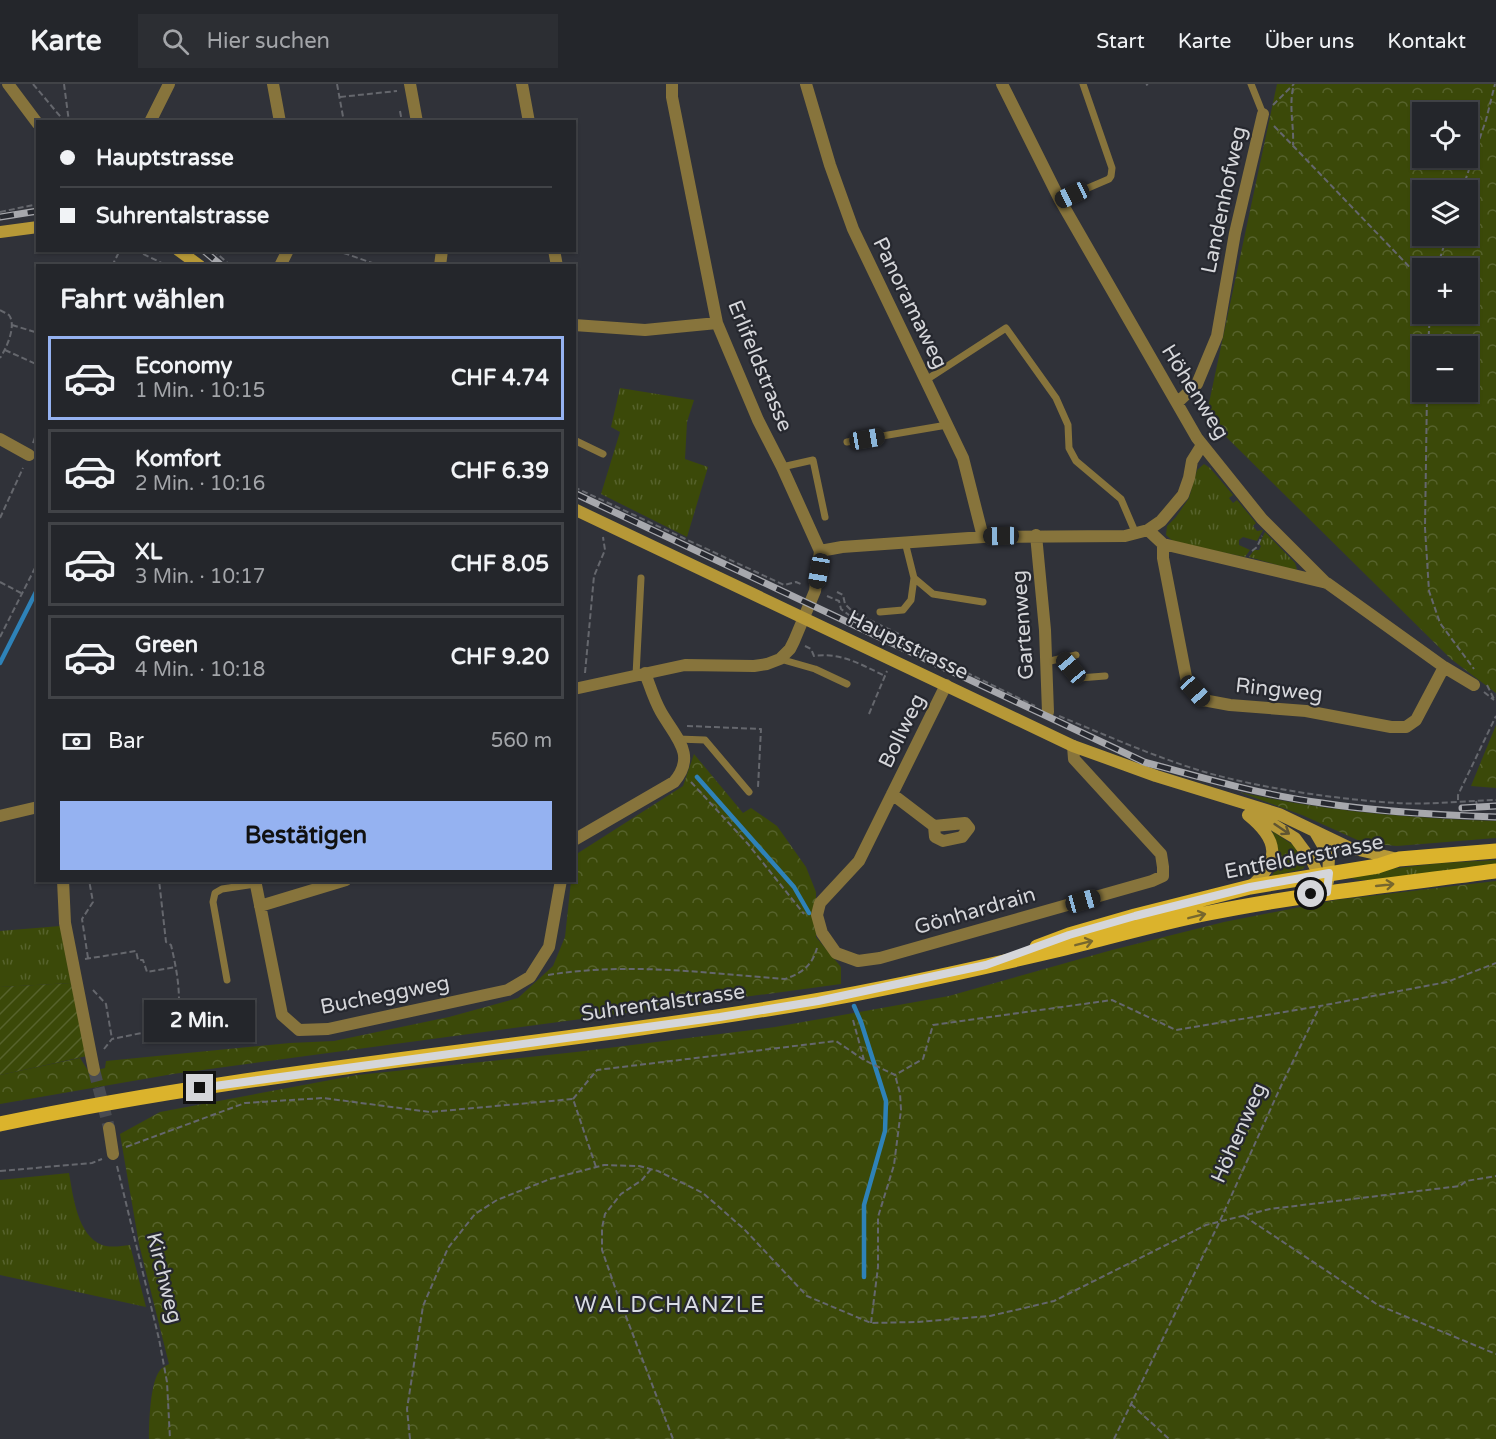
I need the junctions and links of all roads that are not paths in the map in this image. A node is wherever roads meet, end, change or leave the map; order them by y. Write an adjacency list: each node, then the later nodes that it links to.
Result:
1 (8, 84): 16 (street)
2 (169, 84): 12 (street)
3 (273, 84): 13 (street)
4 (410, 84): 14 (street)
5 (522, 84): 15 (street)
6 (672, 84): 22 (street, Erlifeldstrasse)
7 (806, 84): 24 (street, Panoramaweg)
8 (1002, 84): 17 (street, Höhenweg)
9 (1083, 84): 17 (lane)
10 (1251, 84): 11 (lane)
11 (1263, 114): 25 (street, Landenhofweg)
12 (151, 120)
13 (280, 120)
14 (417, 120)
15 (529, 120)
16 (36, 121)
17 (1060, 201): 25 (street, Höhenweg)
18 (36, 226): 19 (main road)
19 (0, 232)
20 (181, 252): 21 (main road)
21 (197, 264)
22 (717, 323): 23 (street); 33 (street, Erlifeldstrasse)
23 (576, 325)
24 (926, 380): 26 (street, Panoramaweg); 36 (lane)
25 (1176, 403): 30 (street, Höhenweg)
26 (947, 425): 29 (lane); 38 (street, Panoramaweg)
27 (0, 439): 32 (street)
28 (576, 442): 31 (lane)
29 (847, 442)
30 (1202, 445): 36 (street); 44 (street, Höhenweg)
31 (603, 454)
32 (29, 455)
33 (782, 467): 35 (lane); 41 (street, Erlifeldstrasse)
34 (576, 510): 47 (main road, Hauptstrasse)
35 (825, 517)
36 (1142, 532): 37 (street); 40 (street)
37 (1036, 535): 38 (street); 51 (street, Gartenweg)
38 (983, 537): 39 (street)
39 (905, 542): 41 (street); 43 (lane)
40 (1163, 544): 44 (street); 52 (street, Ringweg)
41 (820, 551): 47 (street)
42 (641, 578): 53 (lane)
43 (914, 578): 45 (lane); 46 (lane)
44 (1326, 583): 52 (street)
45 (983, 602)
46 (880, 612)
47 (804, 616): 50 (street); 57 (main road, Hauptstrasse)
48 (1076, 656): 49 (lane)
49 (1063, 658): 51 (lane); 54 (lane)
50 (780, 659): 53 (street); 56 (lane)
51 (1046, 662): 59 (street, Gartenweg)
52 (1444, 667): 55 (street)
53 (640, 674): 58 (street); 60 (street)
54 (1105, 676)
55 (1479, 680)
56 (847, 684)
57 (946, 685): 61 (main road, Hauptstrasse); 63 (street, Bollweg)
58 (579, 688)
59 (1048, 712)
60 (678, 739): 62 (lane); 69 (street)
61 (1074, 746): 64 (main road, Hauptstrasse); 81 (street, Gönhardrain)
62 (749, 792)
63 (892, 794): 67 (street, Bollweg); 81 (street, Bollweg)
64 (1231, 801): 68 (main road); 73 (main road, one-way to 73); 78 (main road)
65 (36, 807): 66 (street)
66 (0, 816)
67 (934, 826)
68 (1316, 832): 71 (main road); 73 (main road)
69 (576, 839)
70 (1496, 851): 71 (main road, Entfelderstrasse)
71 (1399, 859): 73 (main road, Entfelderstrasse)
72 (1496, 871): 79 (main road, Entfelderstrasse, one-way to 72)
73 (1324, 875): 78 (main road, Entfelderstrasse); 79 (main road)
74 (63, 882): 84 (street)
75 (255, 882): 80 (street, Bucheggweg); 83 (lane)
76 (339, 882): 80 (street)
77 (561, 882): 80 (street, Bucheggweg)
78 (1250, 887): 82 (main road, Entfelderstrasse)
79 (1327, 892): 82 (main road, Suhrentalstrasse, one-way to 79)
80 (260, 906)
81 (822, 933)
82 (986, 965): 85 (main road, Suhrentalstrasse)
83 (227, 980)
84 (94, 1070)
85 (0, 1124)
86 (109, 1128): 87 (street)
87 (113, 1154)

